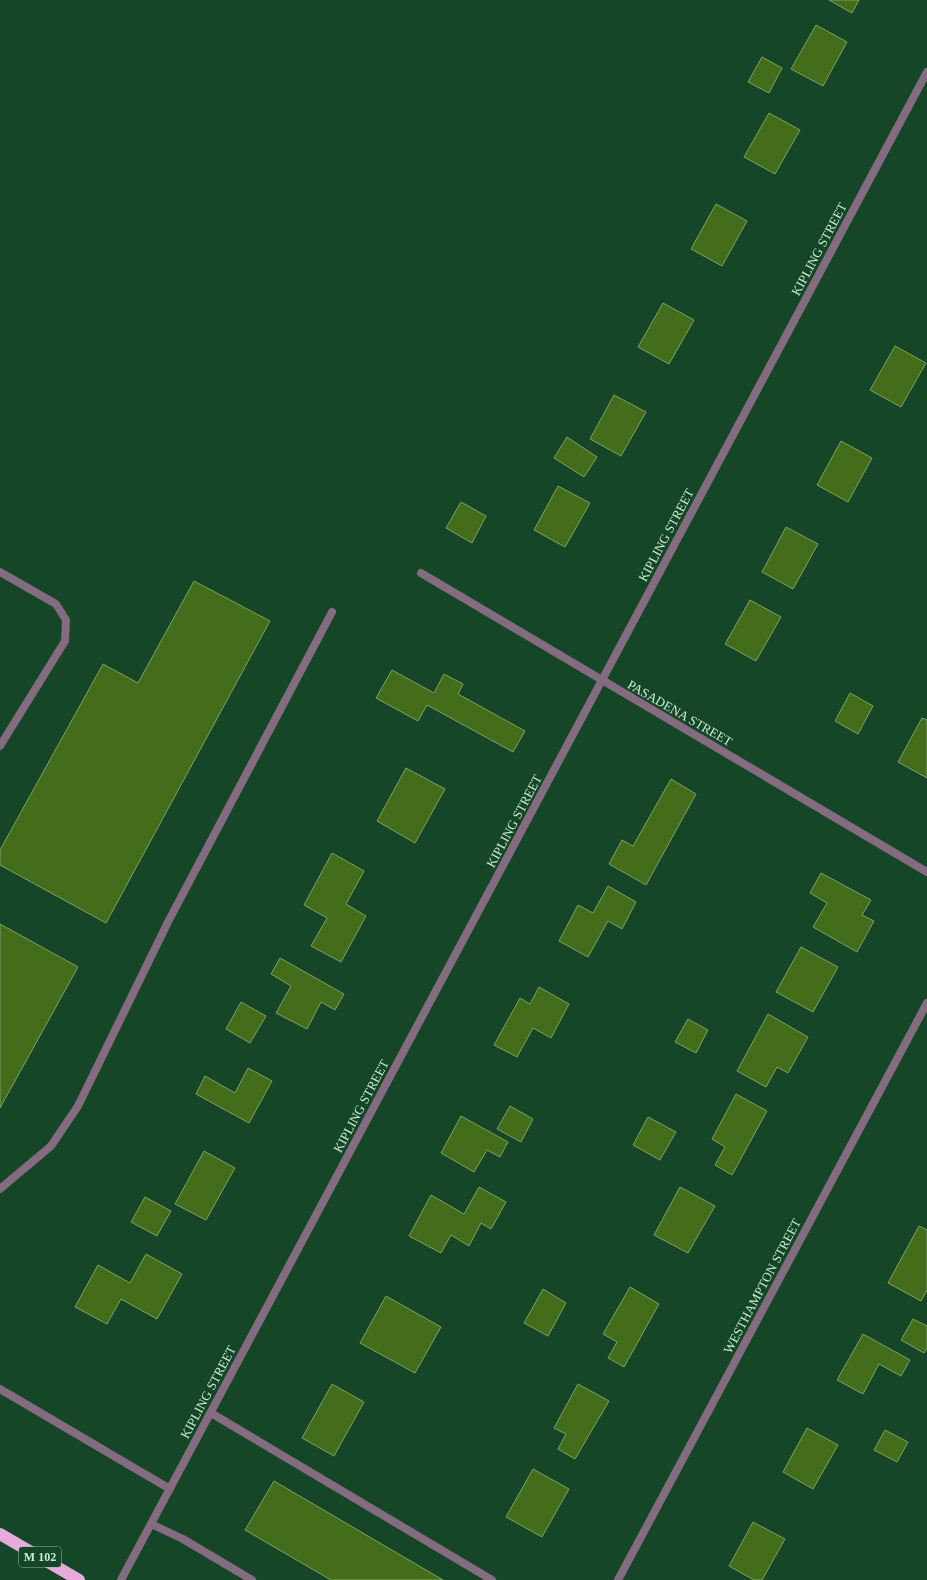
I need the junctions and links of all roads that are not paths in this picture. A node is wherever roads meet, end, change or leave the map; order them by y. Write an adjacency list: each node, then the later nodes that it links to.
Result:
1 (927, 72): 5 (street, KIPLING STREET)
2 (0, 572): 6 (street)
3 (421, 573): 5 (street, PASADENA STREET)
4 (332, 612): 9 (street)
5 (602, 681): 7 (street, PASADENA STREET); 11 (street, KIPLING STREET)
6 (0, 746)
7 (927, 872)
8 (927, 1003): 19 (street, WESTHAMPTON STREET)
9 (0, 1189)
10 (0, 1389): 12 (street)
11 (211, 1413): 12 (street, KIPLING STREET); 18 (street)
12 (170, 1489): 13 (street, KIPLING STREET)
13 (151, 1524): 16 (street, KIPLING STREET); 17 (street)
14 (0, 1534): 15 (highway, M 102)
15 (79, 1580)
16 (121, 1580)
17 (252, 1580)
18 (492, 1580)
19 (618, 1580)

